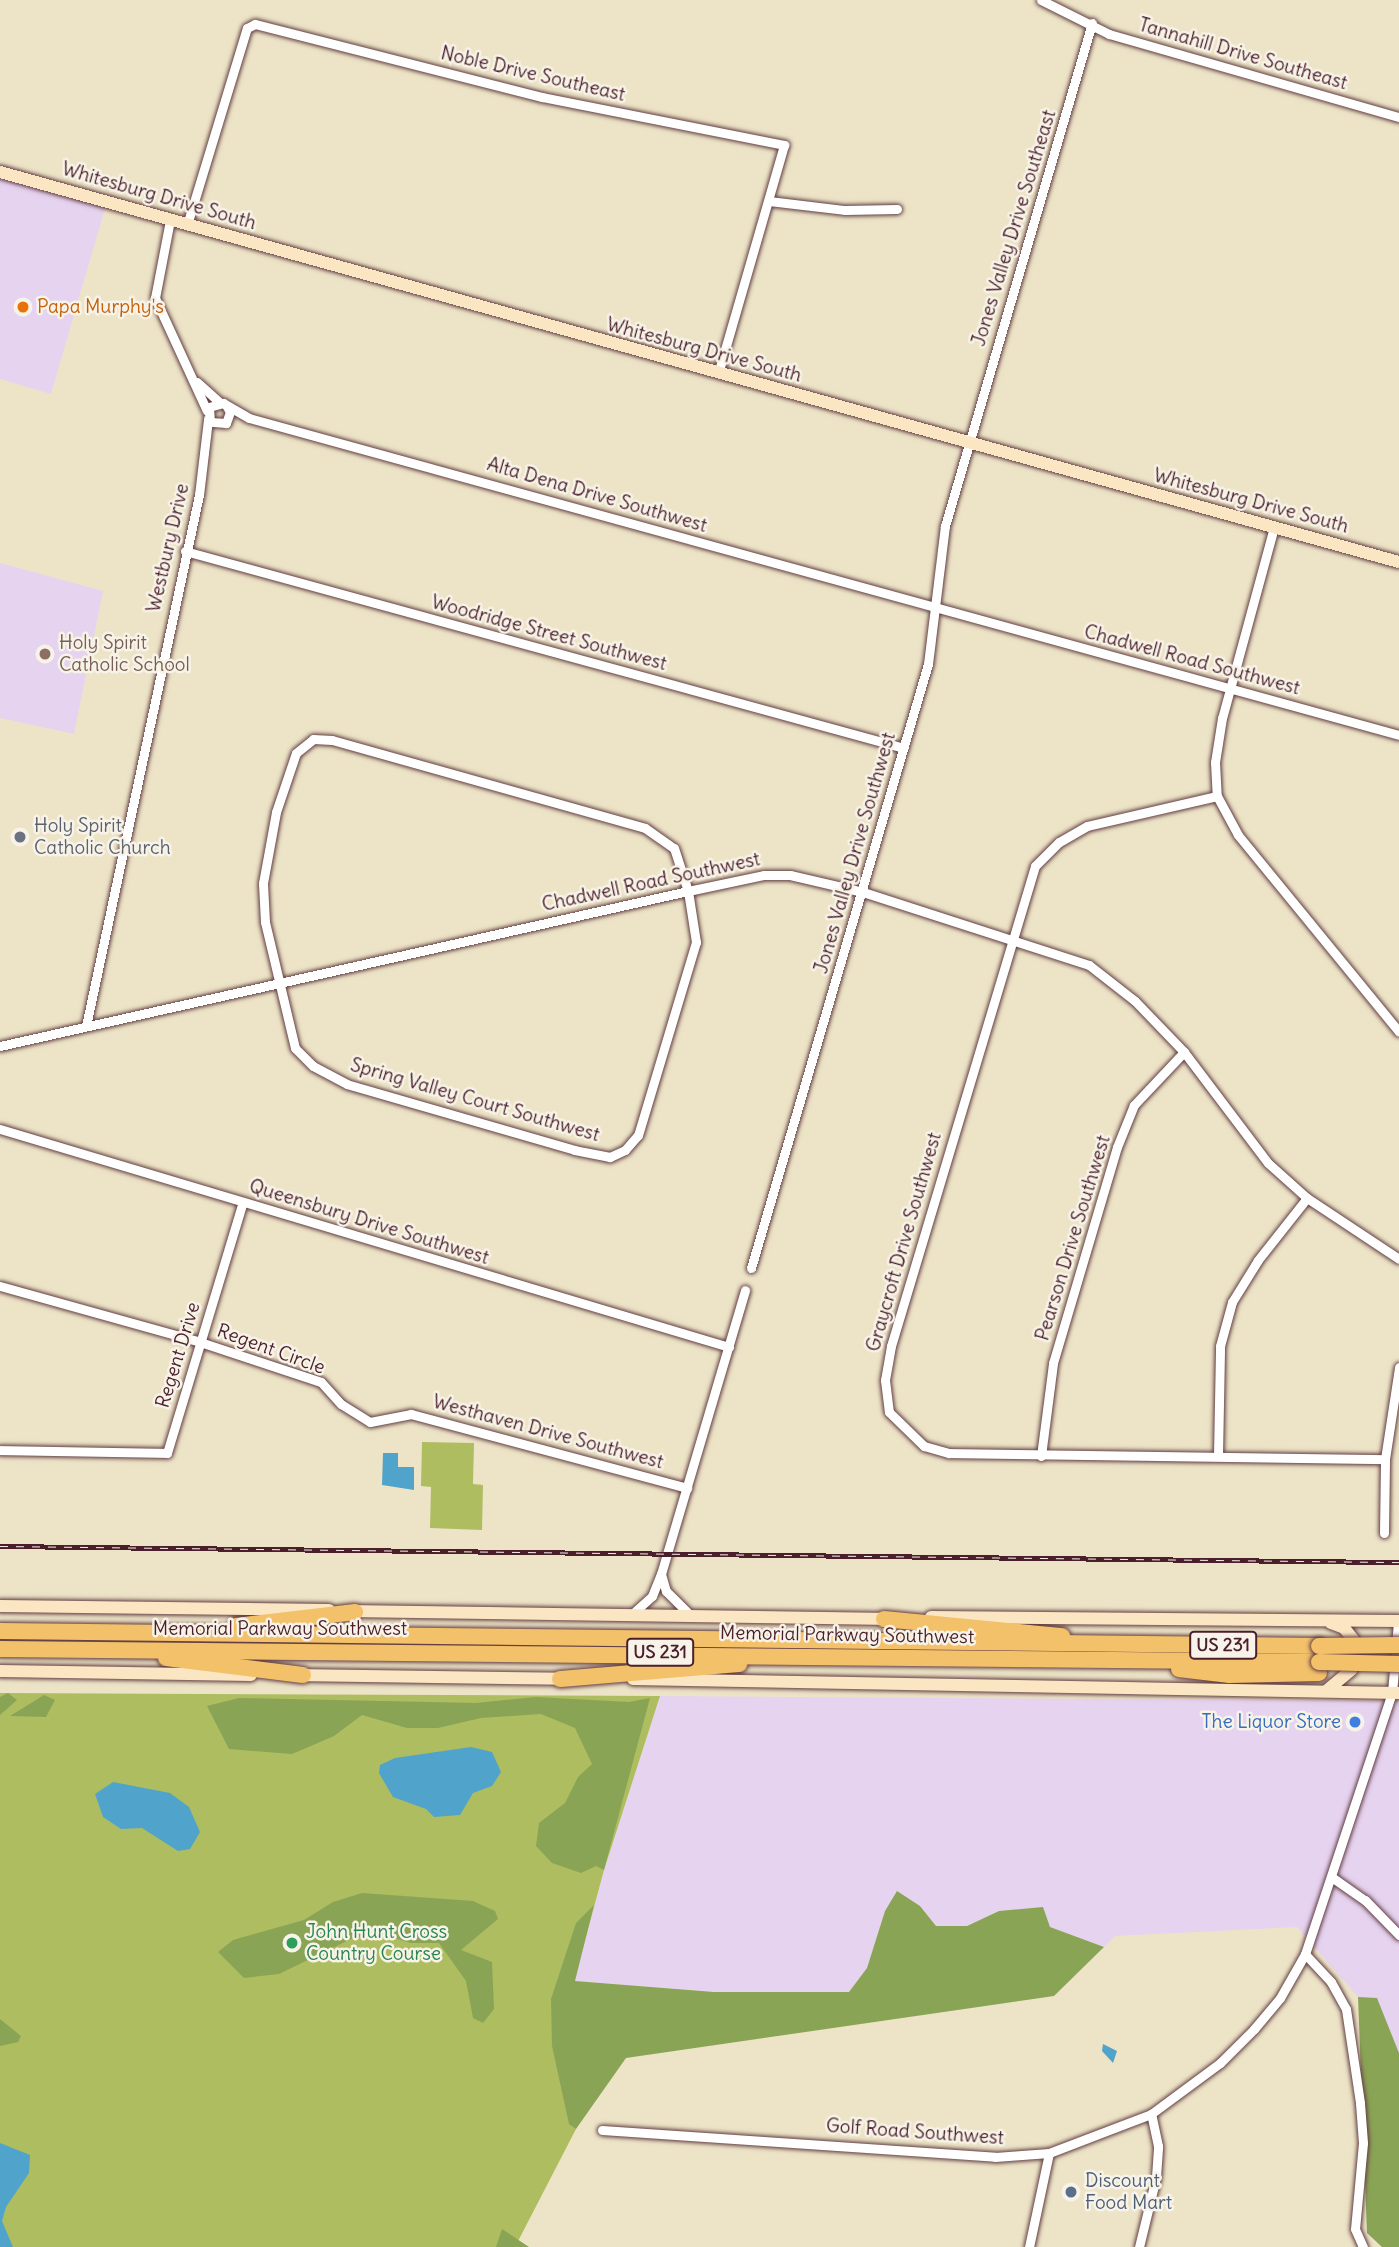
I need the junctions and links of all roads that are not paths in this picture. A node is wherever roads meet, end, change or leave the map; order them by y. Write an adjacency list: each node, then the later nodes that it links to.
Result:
1 (1041, 0): 2 (street, Tannahill Drive Southeast)
2 (1092, 23): 3 (street, Tannahill Drive Southeast); 15 (street, Jones Valley Drive Southeast)
3 (1399, 117)
4 (0, 172): 7 (main road, Whitesburg Drive South)
5 (769, 201): 6 (street); 8 (street, Noble Drive Southeast); 9 (street, Noble Drive Southeast)
6 (897, 209)
7 (170, 220): 8 (main road, Whitesburg Drive South); 10 (street, Westbury Drive)
8 (187, 225): 9 (main road, Whitesburg Drive South)
9 (718, 373): 15 (main road, Whitesburg Drive South)
10 (197, 382): 11 (street, Westbury Drive); 12 (street, Westbury Drive)
11 (222, 404): 12 (street); 13 (street, Alta Dena Drive Southwest); 14 (street)
12 (207, 415): 14 (street); 16 (street, Westbury Drive)
13 (249, 418): 14 (street, Alta Dena Drive Southwest); 20 (street, Alta Dena Drive Southwest)
14 (223, 424): 16 (street, Westbury Drive)
15 (968, 443): 17 (main road, Whitesburg Drive South); 20 (street, Jones Valley Drive Southwest)
16 (207, 447): 18 (street, Westbury Drive)
17 (1273, 527): 19 (main road, Whitesburg Drive South); 21 (street)
18 (185, 551): 23 (street, Woodridge Street Southwest); 29 (street, Westbury Drive)
19 (1399, 562)
20 (935, 608): 21 (street, Chadwell Road Southwest); 23 (street, Jones Valley Drive Southwest)
21 (1230, 690): 22 (street, Chadwell Road Southwest); 24 (street)
22 (1399, 735)
23 (904, 748): 26 (street, Jones Valley Drive Southwest)
24 (1217, 796): 27 (street, Graycroft Drive Southwest); 30 (street)
25 (688, 891): 26 (street, Chadwell Road Southwest); 28 (street, Chadwell Road Southwest); 28 (street, Spring Valley Court Southwest); 28 (street, Spring Valley Court Southwest)
26 (863, 892): 27 (street, Chadwell Road Southwest); 37 (street, Jones Valley Drive Southwest)
27 (1013, 937): 32 (street, Chadwell Road Southwest); 46 (street, Graycroft Drive Southwest)
28 (278, 982): 29 (street, Chadwell Road Southwest)
29 (86, 1026): 31 (street, Chadwell Road Southwest)
30 (1399, 1032)
31 (0, 1046)
32 (1184, 1052): 34 (street, Chadwell Road Southwest); 46 (street, Pearson Drive Southwest)
33 (0, 1129): 35 (street, Queensbury Drive Southwest)
34 (1307, 1198): 36 (street, Chadwell Road Southwest); 45 (street)
35 (243, 1202): 40 (street, Regent Drive); 41 (street, Queensbury Drive Southwest)
36 (1399, 1259)
37 (751, 1268)
38 (0, 1286): 40 (street, Regent Circle)
39 (745, 1290): 41 (street)
40 (200, 1342): 43 (street, Regent Circle); 44 (street, Regent Drive)
41 (729, 1347): 48 (street)
42 (1399, 1367): 47 (street)
43 (359, 1418): 48 (street, Westhaven Drive Southwest)
44 (0, 1450)
45 (1218, 1455): 46 (street, Graycroft Drive Southwest); 47 (street, Graycroft Drive Southwest)
46 (1041, 1456)
47 (1385, 1459): 49 (street)
48 (687, 1488): 50 (street)
49 (1384, 1533)
50 (661, 1574): 53 (street); 54 (street)
51 (0, 1606): 52 (main road)
52 (355, 1612): 53 (main road); 59 (highway)
53 (631, 1615): 54 (main road)
54 (690, 1615): 55 (main road)
55 (884, 1619): 56 (main road); 60 (highway)
56 (1320, 1620): 57 (main road); 71 (main road)
57 (1398, 1621): 72 (street, Golf Road Southwest)
58 (0, 1631): 59 (highway, Memorial Parkway Southwest / US 231)
59 (130, 1633): 60 (highway, Memorial Parkway Southwest / US 231)
60 (1127, 1643): 61 (highway, Memorial Parkway Southwest / US 231, bridge)
61 (1399, 1645)
62 (0, 1649): 63 (highway, Memorial Parkway Southwest / US 231)
63 (94, 1651): 64 (highway, Memorial Parkway Southwest / US 231); 69 (highway)
64 (866, 1656): 66 (highway, Memorial Parkway Southwest / US 231); 70 (highway)
65 (1399, 1664): 66 (highway, bridge)
66 (1319, 1668): 68 (highway)
67 (0, 1671): 69 (main road)
68 (1399, 1674)
69 (303, 1675): 70 (main road)
70 (560, 1679): 71 (main road)
71 (1322, 1692): 72 (main road)
72 (1396, 1693): 73 (street, Golf Road Southwest)
73 (1334, 1878): 74 (street); 75 (street, Golf Road Southwest)
74 (1399, 1935)
75 (1305, 1954): 76 (street, Golf Road Southwest); 81 (street)
76 (1151, 2114): 78 (street, Golf Road Southwest); 80 (street)
77 (601, 2130): 78 (street, Golf Road Southwest)
78 (1049, 2153): 79 (street)
79 (1029, 2247)
80 (1139, 2247)
81 (1363, 2247)

